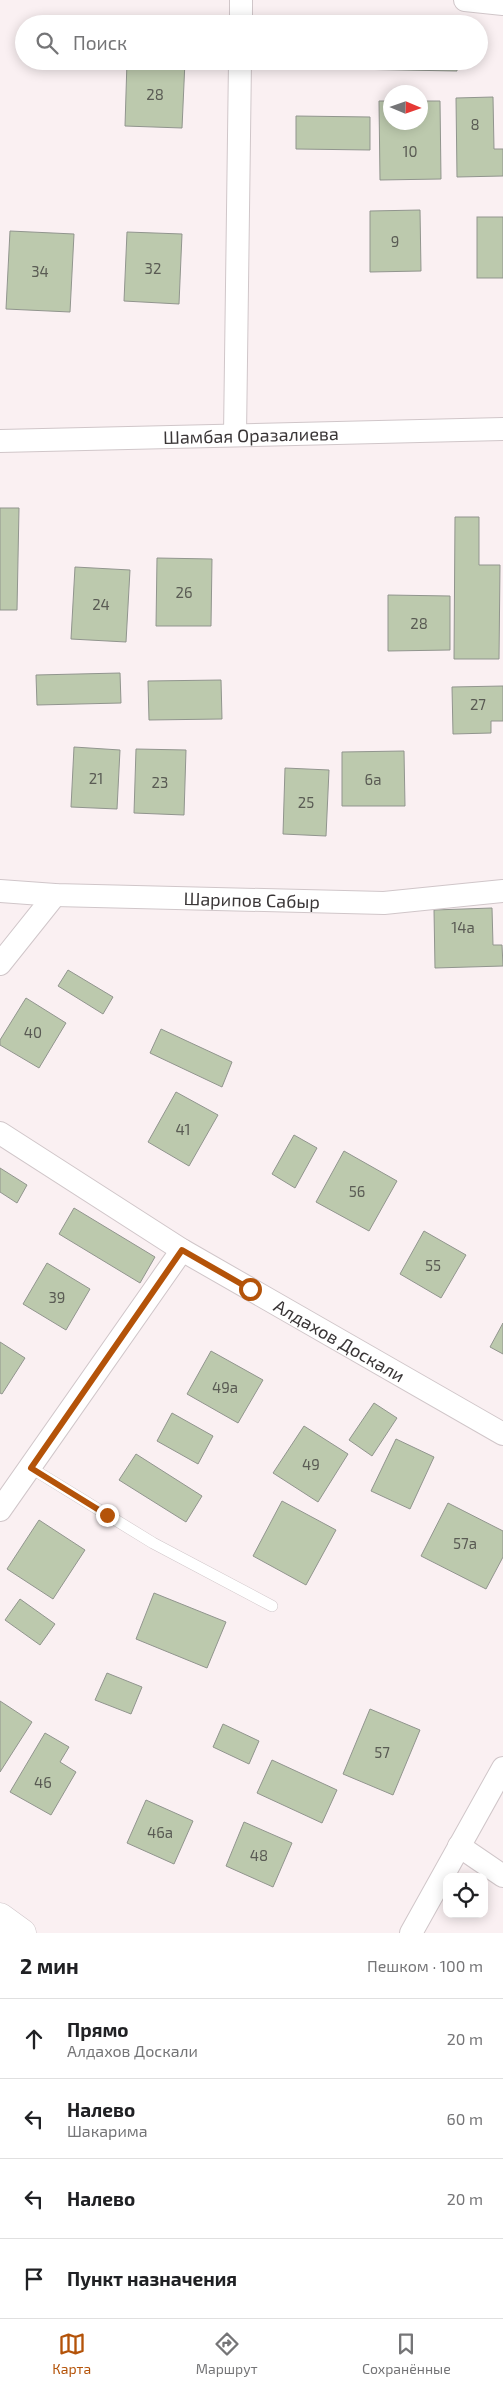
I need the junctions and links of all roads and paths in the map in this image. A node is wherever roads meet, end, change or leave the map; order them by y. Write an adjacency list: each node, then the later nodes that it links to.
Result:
1 (241, 0): 4 (street)
2 (465, 0): 3 (street)
3 (503, 4)
4 (241, 15)
5 (240, 70): 7 (street)
6 (503, 429): 7 (street, Шамбая Оразалиева)
7 (235, 435): 8 (street, Шамбая Оразалиева)
8 (0, 441)
9 (0, 891): 11 (street, Шарипов Сабыр)
10 (503, 891): 11 (street, Шарипов Сабыр)
11 (55, 895): 12 (street)
12 (0, 964)
13 (0, 1133): 14 (street, Алдахов Доскали)
14 (182, 1250): 15 (street, Алдахов Доскали); 16 (street)
15 (503, 1434)
16 (31, 1468): 17 (street); 18 (lane)
17 (0, 1510)
18 (272, 1606)
19 (503, 1768): 20 (street)
20 (459, 1846): 21 (street); 22 (street)
21 (503, 1876)
22 (411, 1933)

